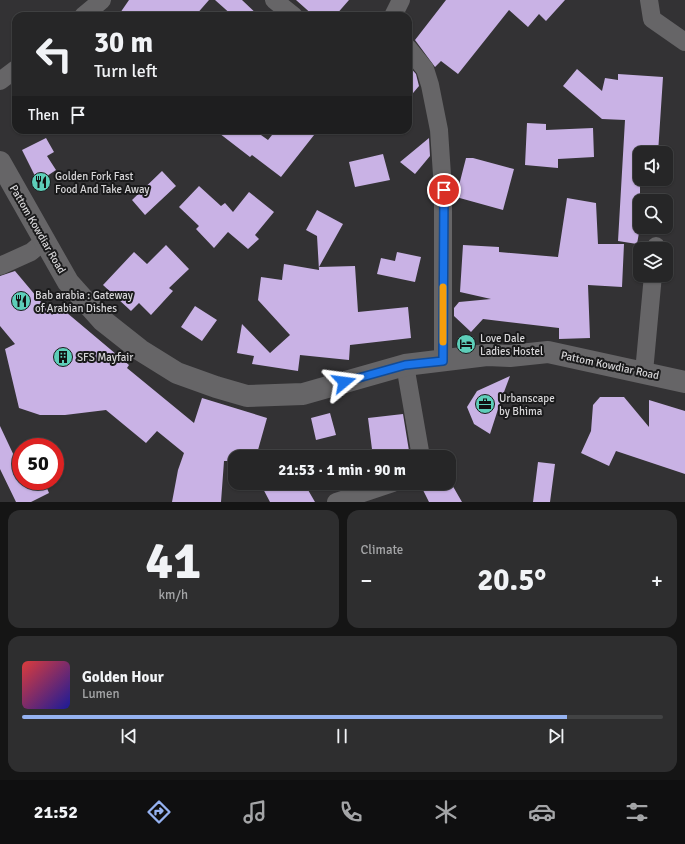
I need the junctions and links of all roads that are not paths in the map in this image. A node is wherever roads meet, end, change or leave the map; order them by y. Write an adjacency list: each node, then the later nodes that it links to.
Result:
1 (102, 0): 4 (street)
2 (274, 0): 5 (street)
3 (649, 0): 6 (street)
4 (88, 12)
5 (289, 12)
6 (685, 42)
7 (412, 53): 14 (street)
8 (12, 72): 9 (street)
9 (0, 81)
10 (0, 162): 11 (main road, Pattom Kowdiar Road)
11 (44, 241): 12 (street); 15 (main road, Pattom Kowdiar Road)
12 (0, 266)
13 (652, 282): 16 (street)
14 (443, 361): 15 (main road, Pattom Kowdiar Road); 16 (main road, Pattom Kowdiar Road)
15 (405, 365): 18 (street)
16 (644, 372): 17 (main road, Pattom Kowdiar Road)
17 (685, 382)
18 (420, 450)
19 (372, 490): 20 (street)
20 (336, 502)

